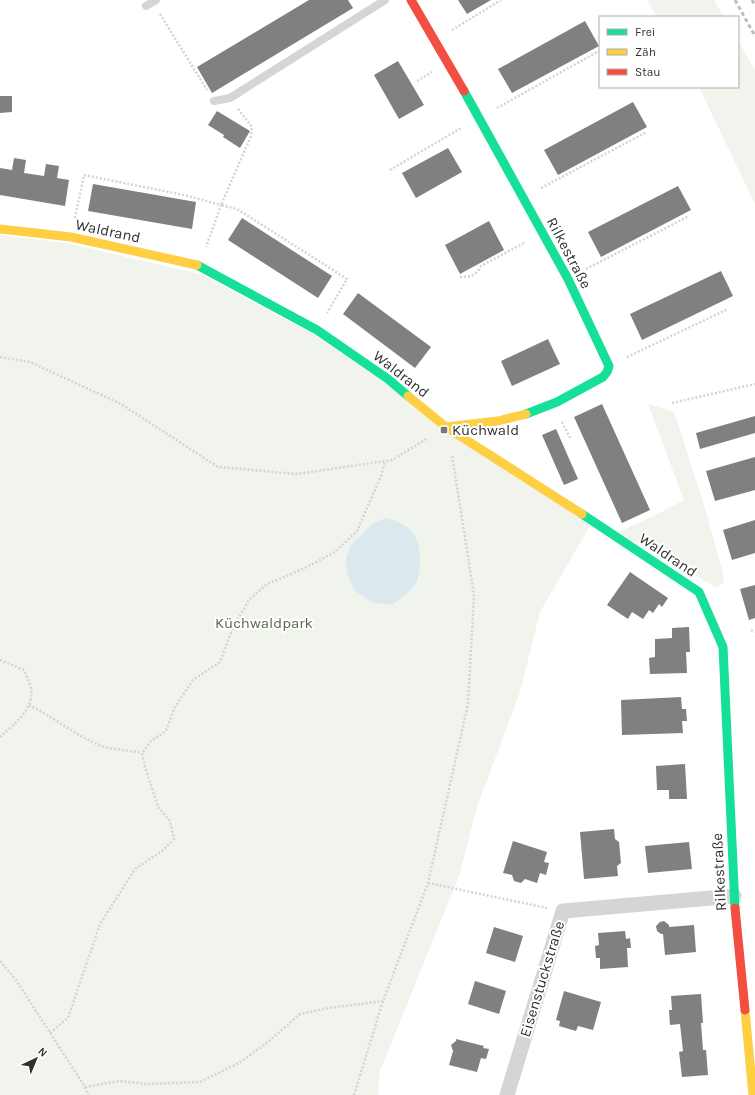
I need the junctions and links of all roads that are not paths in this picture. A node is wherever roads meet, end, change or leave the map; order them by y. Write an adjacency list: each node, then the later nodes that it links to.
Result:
1 (385, 0): 3 (lane)
2 (411, 0): 5 (street, Rilkestraße)
3 (214, 101)
4 (0, 229): 5 (street, Waldrand)
5 (446, 427): 6 (street, Waldrand)
6 (723, 647): 7 (street, Rilkestraße)
7 (734, 896): 8 (street, Eisenstuckstraße); 9 (street, Rilkestraße)
8 (507, 1095)
9 (753, 1095)

